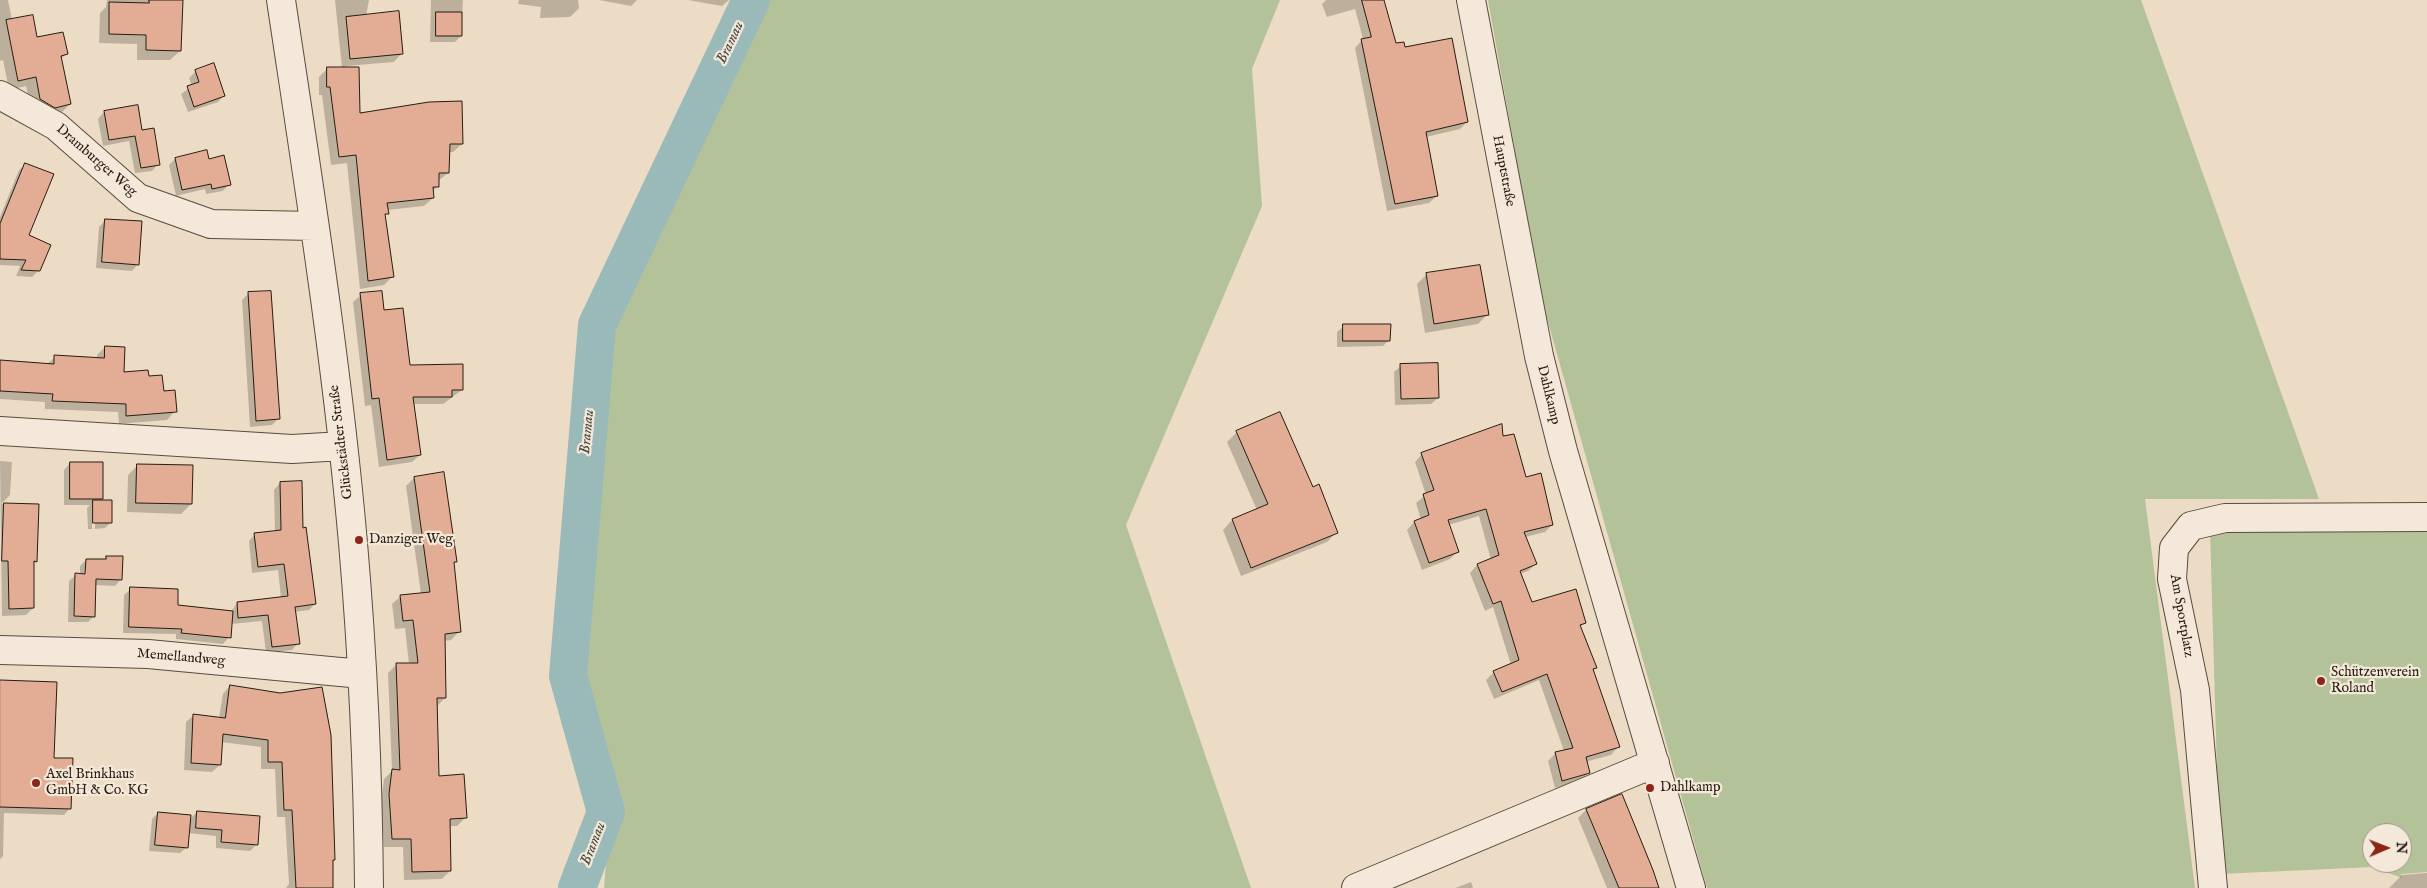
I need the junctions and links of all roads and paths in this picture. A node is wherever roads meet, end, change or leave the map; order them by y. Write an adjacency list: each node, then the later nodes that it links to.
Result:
1 (281, 0): 4 (street, Glückstädter Straße)
2 (1471, 0): 5 (street, Hauptstraße)
3 (0, 95): 4 (street, Dramburger Weg)
4 (314, 226): 7 (street, Glückstädter Straße)
5 (1535, 343): 11 (street, Dahlkamp)
6 (0, 431): 7 (street)
7 (343, 446): 10 (street, Glückstädter Straße)
8 (2427, 517): 15 (street, Am Sportplatz)
9 (0, 650): 10 (street, Memellandweg)
10 (362, 674): 12 (street, Glückstädter Straße)
11 (1655, 763): 13 (street); 14 (street, Dahlkamp)
12 (369, 888)
13 (1356, 888)
14 (1690, 888)
15 (2213, 888)

